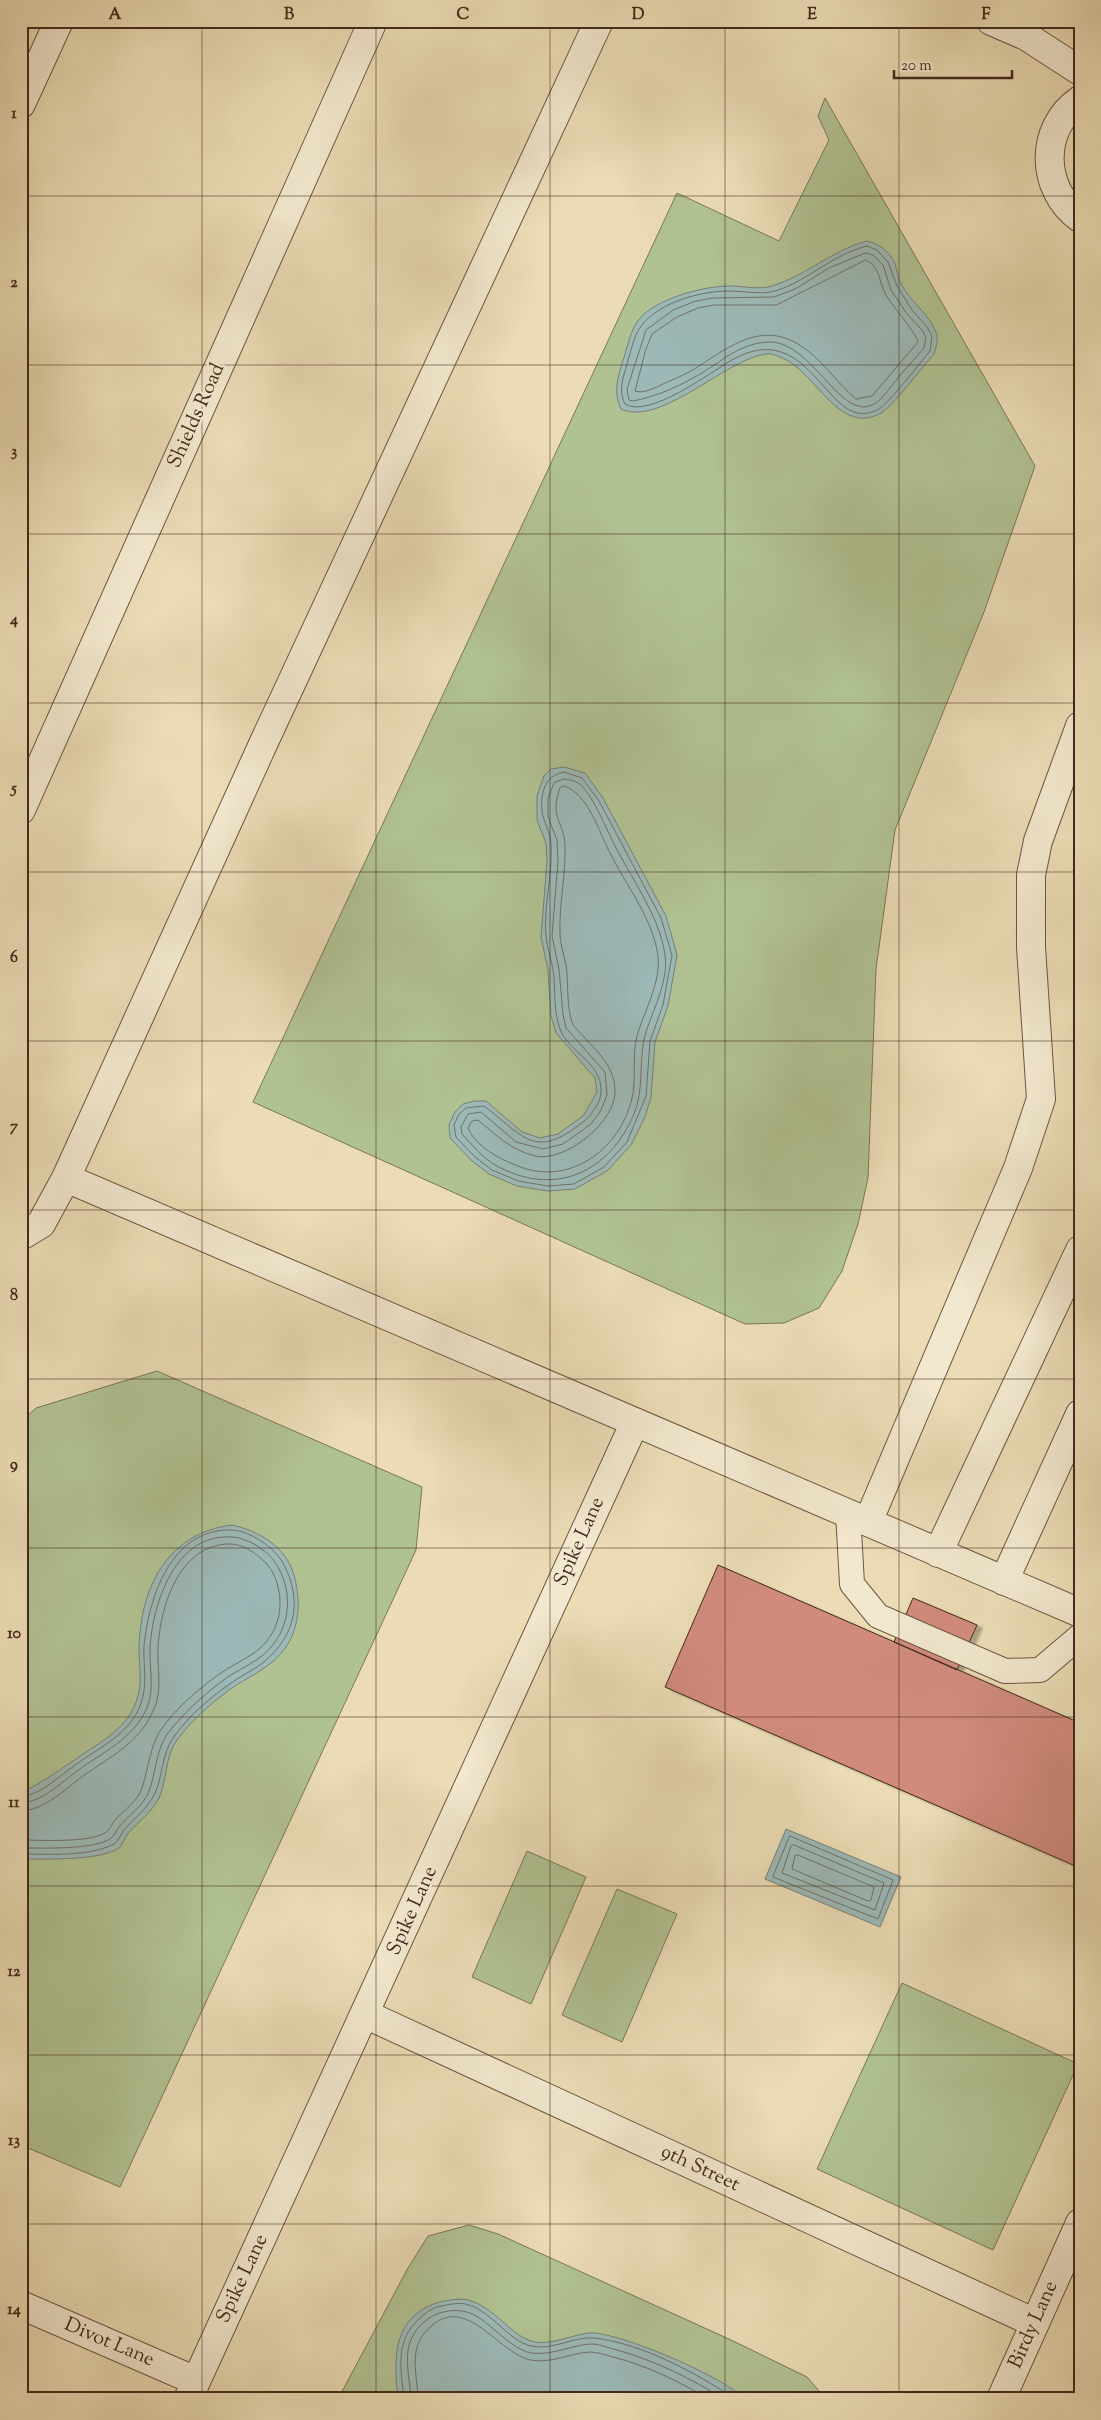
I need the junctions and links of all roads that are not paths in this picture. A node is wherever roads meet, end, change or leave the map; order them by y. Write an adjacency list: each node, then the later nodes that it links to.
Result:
1 (59, 21): 7 (street)
2 (373, 21): 10 (street, Shields Road)
3 (599, 21): 11 (street)
4 (991, 21): 5 (street)
5 (1080, 71)
6 (1080, 100): 8 (street)
7 (21, 104)
8 (1080, 218)
9 (1080, 726): 16 (street)
10 (21, 810)
11 (66, 1178): 12 (street); 15 (street)
12 (21, 1236)
13 (1080, 1250): 17 (street)
14 (1080, 1414): 18 (street)
15 (635, 1422): 16 (street); 21 (street, Spike Lane)
16 (858, 1518): 17 (street); 20 (lane)
17 (938, 1552): 18 (street)
18 (1004, 1581): 19 (street)
19 (1080, 1613)
20 (1080, 1636)
21 (365, 2014): 24 (street, 9th Street); 25 (street, Spike Lane)
22 (1080, 2223): 24 (street, Birdy Lane)
23 (21, 2305): 25 (street, Divot Lane)
24 (1035, 2323): 26 (street, Birdy Lane)
25 (192, 2390)
26 (1001, 2399)

